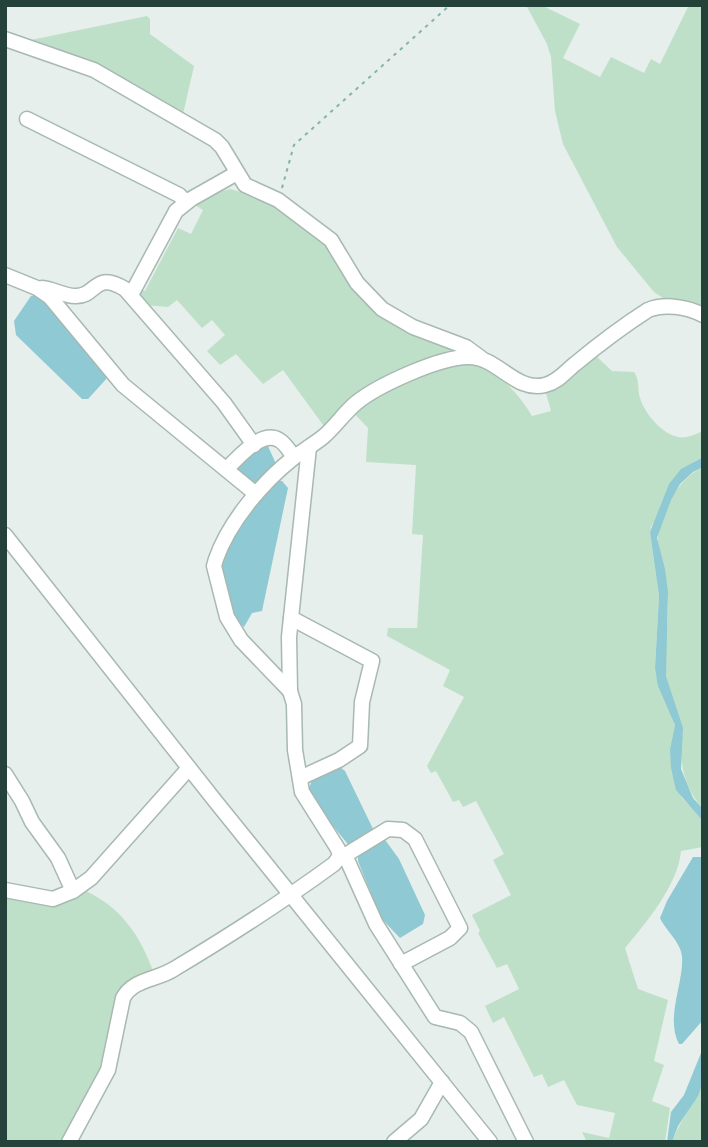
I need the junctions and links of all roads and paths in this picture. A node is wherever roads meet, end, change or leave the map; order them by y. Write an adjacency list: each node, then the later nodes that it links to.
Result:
1 (450, 5): 5 (path)
2 (5, 39): 4 (street)
3 (27, 119): 6 (street)
4 (237, 173): 5 (street); 6 (street)
5 (278, 201): 11 (street)
6 (186, 202): 9 (street)
7 (5, 275): 8 (street)
8 (37, 288): 9 (street); 15 (street)
9 (131, 295): 12 (street)
10 (703, 315): 11 (street)
11 (482, 359): 13 (street)
12 (254, 445): 14 (street); 15 (street)
13 (309, 447): 14 (street); 18 (street)
14 (294, 457): 16 (street)
15 (226, 469): 16 (street)
16 (256, 494): 19 (street)
17 (5, 535): 20 (street)
18 (291, 618): 19 (street); 22 (street)
19 (290, 691): 22 (street)
20 (189, 768): 25 (street); 26 (street)
21 (5, 774): 25 (street)
22 (300, 778): 23 (street)
23 (342, 857): 26 (street); 27 (street); 27 (street)
24 (5, 890): 25 (street)
25 (74, 891)
26 (292, 895): 28 (street); 29 (street)
27 (401, 964): 32 (street)
28 (442, 1083): 30 (street); 31 (street)
29 (69, 1142)
30 (394, 1142)
31 (490, 1142)
32 (526, 1142)

